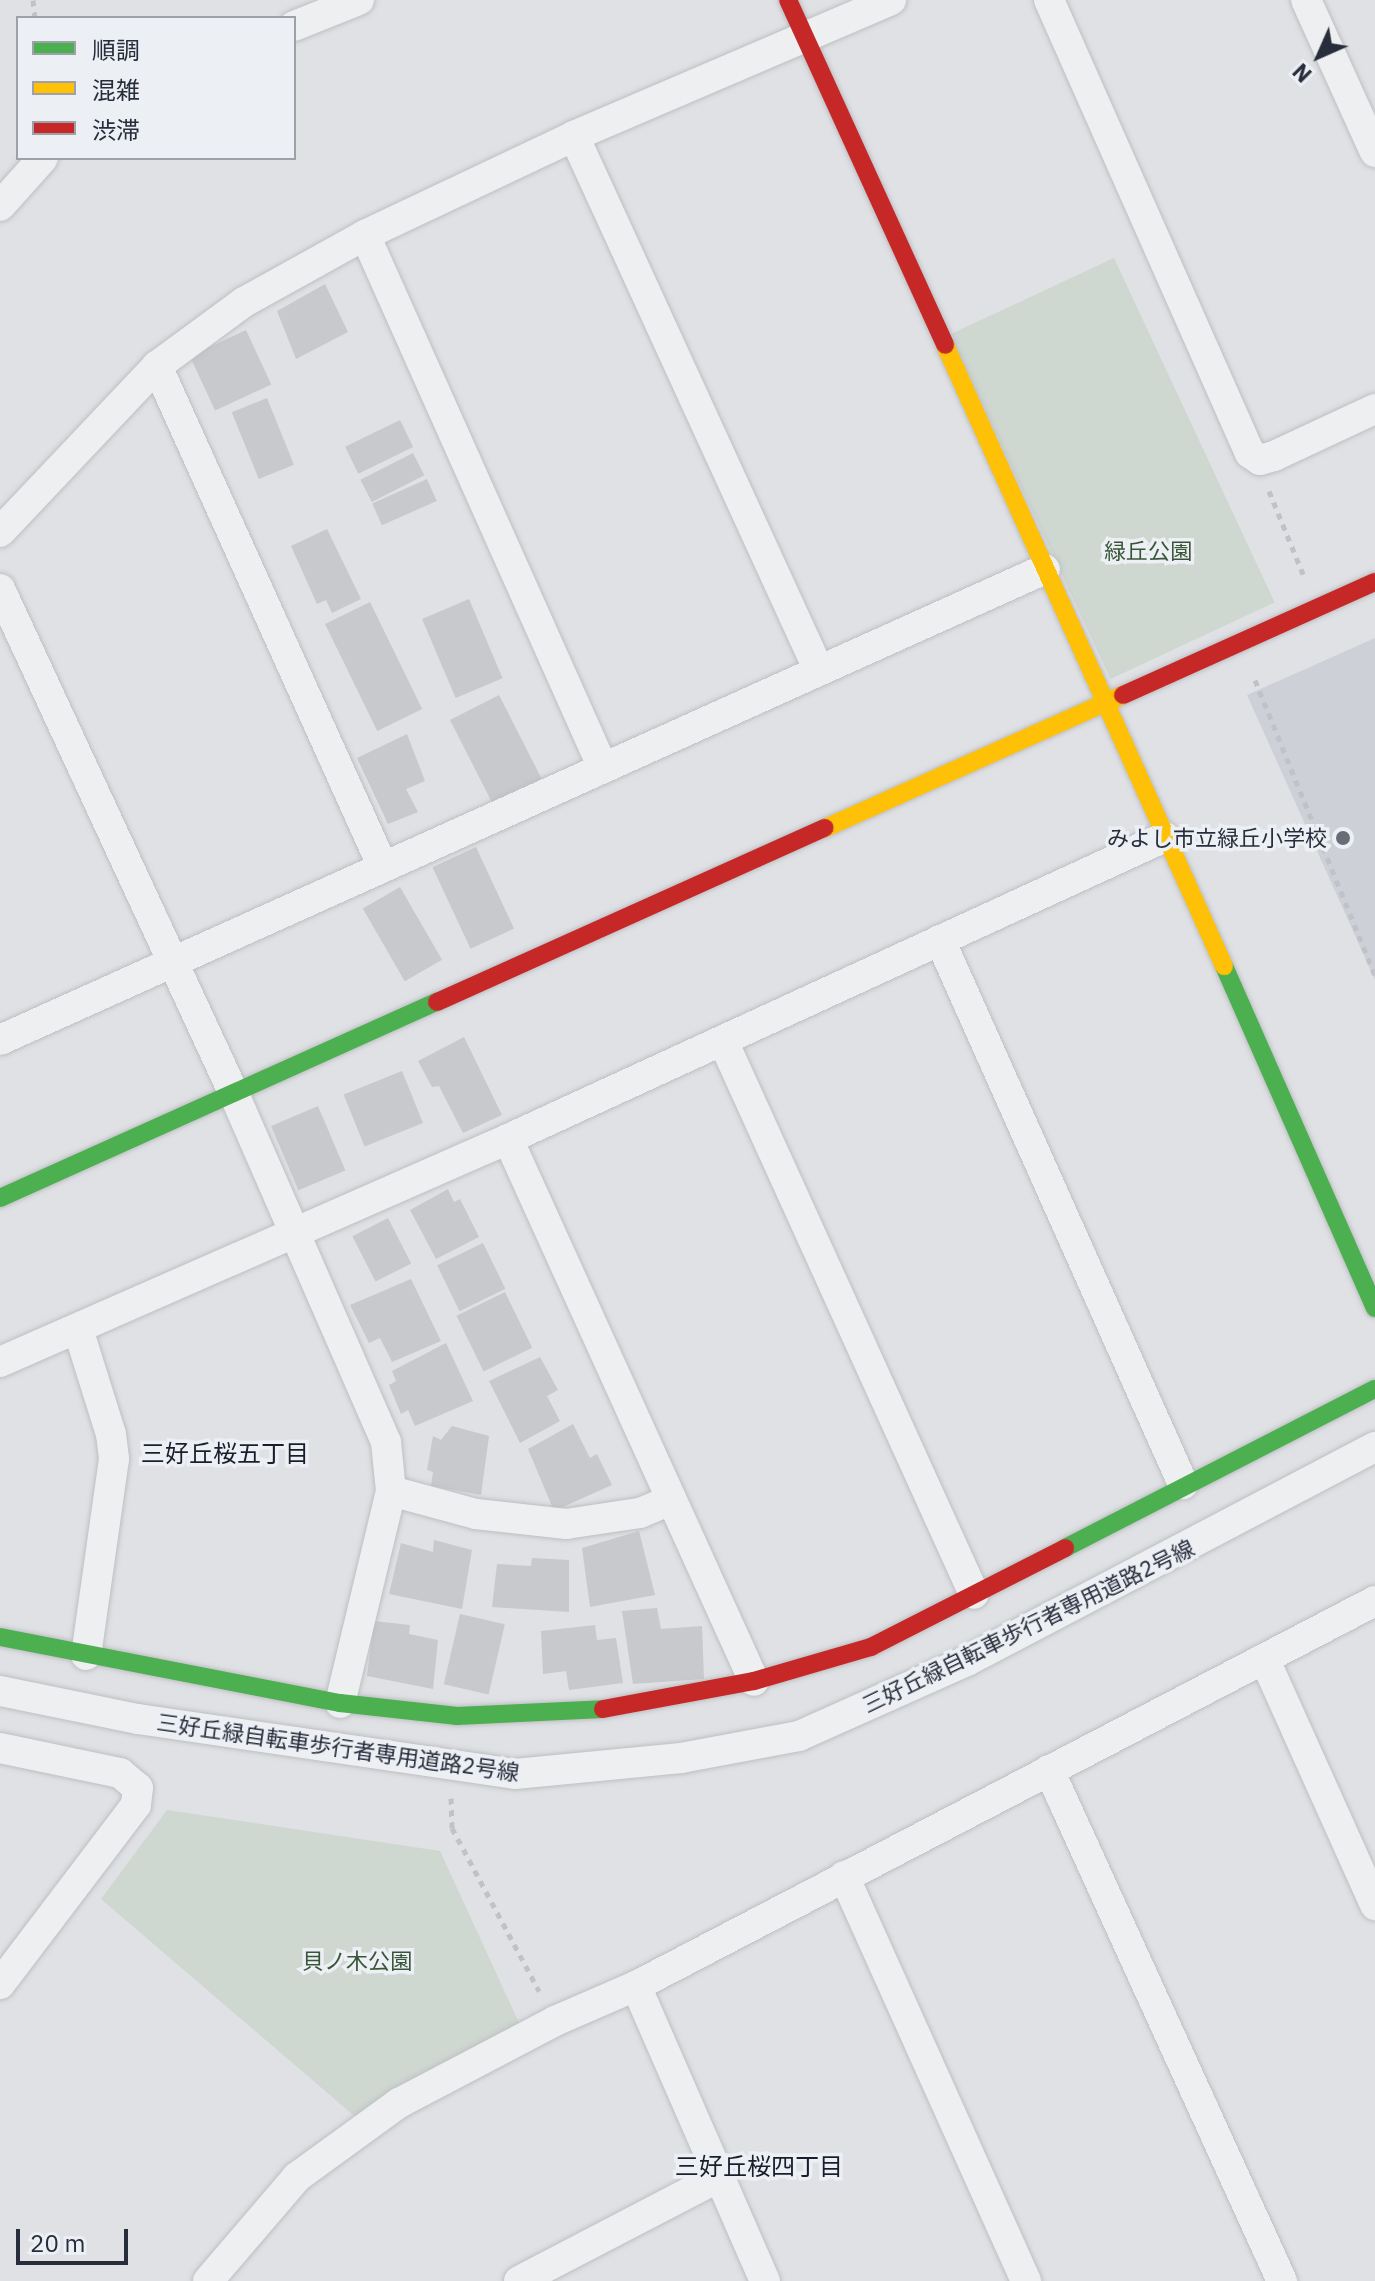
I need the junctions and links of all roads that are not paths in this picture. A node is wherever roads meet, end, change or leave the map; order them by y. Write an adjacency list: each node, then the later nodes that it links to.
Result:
1 (359, 0): 6 (street)
2 (788, 0): 7 (street)
3 (891, 0): 7 (street)
4 (1049, 0): 14 (street)
5 (1306, 0): 9 (street)
6 (296, 25)
7 (804, 37): 8 (street); 16 (street)
8 (574, 136): 12 (street); 19 (street)
9 (1375, 152)
10 (41, 160): 11 (street)
11 (0, 206)
12 (365, 235): 13 (street); 21 (street)
13 (157, 366): 15 (street); 23 (street)
14 (1375, 409)
15 (0, 532)
16 (1045, 569): 19 (street); 20 (street)
17 (1375, 582): 20 (street)
18 (0, 589): 25 (street)
19 (819, 671): 21 (street)
20 (1107, 701): 22 (street); 28 (street)
21 (603, 768): 23 (street)
22 (1165, 837): 24 (street); 32 (street)
23 (382, 865): 25 (street)
24 (940, 940): 27 (street); 37 (street)
25 (171, 963): 26 (street); 28 (street)
26 (0, 1040)
27 (723, 1041): 29 (street); 40 (street)
28 (234, 1094): 30 (street); 31 (street)
29 (508, 1139): 31 (street); 39 (street)
30 (0, 1198)
31 (296, 1229): 33 (street); 38 (street)
32 (1375, 1308)
33 (78, 1329): 34 (street); 43 (street)
34 (0, 1362)
35 (1375, 1389): 37 (street)
36 (1375, 1447): 46 (street, 三好丘緑自転車歩行者専用道路2号線)
37 (1183, 1484): 40 (street)
38 (391, 1491): 39 (street); 47 (street)
39 (671, 1500): 45 (street)
40 (974, 1594): 45 (street)
41 (1375, 1601): 44 (street)
42 (0, 1637): 43 (street)
43 (86, 1655): 47 (street)
44 (1265, 1660): 49 (street); 51 (street)
45 (754, 1681): 47 (street)
46 (0, 1691)
47 (340, 1703)
48 (0, 1748): 52 (street)
49 (1049, 1770): 50 (street); 59 (street)
50 (844, 1876): 53 (street); 58 (street)
51 (1375, 1905)
52 (0, 1984)
53 (636, 1986): 54 (street); 55 (street)
54 (719, 2177): 56 (street); 57 (street)
55 (208, 2281)
56 (519, 2281)
57 (765, 2281)
58 (1026, 2281)
59 (1282, 2281)

